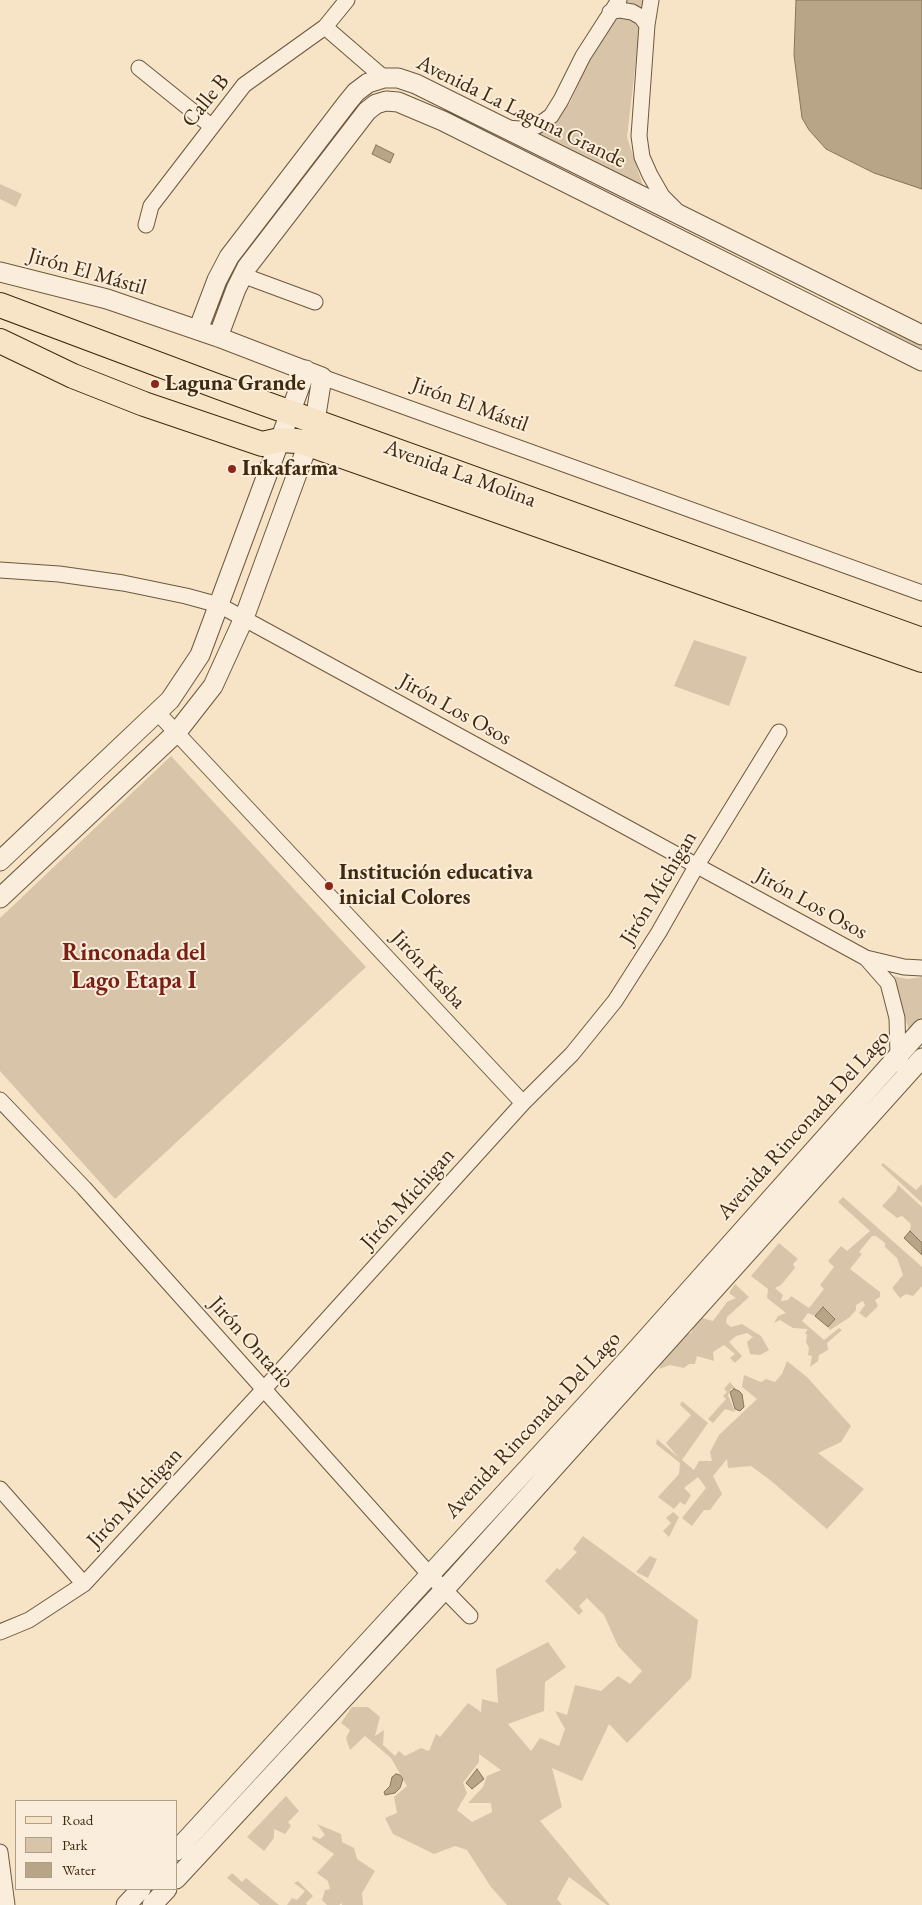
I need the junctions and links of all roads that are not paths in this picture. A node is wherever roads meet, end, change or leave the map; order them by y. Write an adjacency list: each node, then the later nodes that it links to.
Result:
1 (347, 0): 5 (street, Calle B)
2 (651, 0): 4 (street)
3 (615, 6): 4 (street); 11 (street)
4 (646, 25): 12 (street)
5 (325, 27): 7 (street); 10 (street, Calle B)
6 (139, 68): 10 (street)
7 (384, 78): 8 (street, Avenida La Laguna Grande); 16 (street, Avenida La Laguna Grande)
8 (452, 103): 9 (street); 11 (street, Avenida La Laguna Grande)
9 (443, 121): 15 (street, Avenida La Laguna Grande); 17 (street, Avenida La Laguna Grande)
10 (211, 126): 13 (street, Calle B)
11 (502, 127): 12 (street, Avenida La Laguna Grande)
12 (684, 217): 14 (street, Avenida La Laguna Grande)
13 (146, 225)
14 (721, 236): 15 (street); 21 (street, Avenida La Laguna Grande)
15 (710, 255): 23 (street, Avenida La Laguna Grande)
16 (230, 257): 17 (street); 22 (street, Avenida La Laguna Grande)
17 (245, 271): 19 (street); 25 (street, Avenida La Laguna Grande)
18 (0, 272): 22 (street, Jirón El Mástil)
19 (315, 302)
20 (0, 305): 29 (main road, Avenida La Molina)
21 (879, 313): 23 (street); 24 (street, Avenida La Laguna Grande)
22 (198, 330): 25 (street, Jirón El Mástil)
23 (868, 334): 27 (street, Avenida La Laguna Grande)
24 (922, 335)
25 (218, 337): 28 (street, Jirón El Mástil)
26 (0, 341): 31 (main road, Avenida La Molina)
27 (922, 361)
28 (314, 374): 29 (street); 30 (street); 35 (street, Jirón El Mástil)
29 (290, 412): 30 (main road, Avenida La Molina); 31 (street)
30 (315, 421): 32 (street); 34 (main road, Avenida La Molina)
31 (280, 440): 32 (main road, Avenida La Molina); 36 (street)
32 (308, 444): 37 (street); 38 (main road, Avenida La Molina)
33 (0, 570): 36 (street, Jirón Los Osos)
34 (741, 575): 38 (main road); 39 (main road, Avenida La Molina)
35 (922, 592)
36 (219, 605): 37 (street, Jirón Los Osos); 41 (street)
37 (244, 618): 42 (street); 45 (street, Jirón Los Osos)
38 (842, 632): 40 (main road, Avenida La Molina)
39 (922, 640)
40 (922, 660)
41 (157, 712): 42 (street, Jirón Kasba); 44 (street)
42 (177, 732): 46 (street); 54 (street, Jirón Kasba)
43 (779, 732): 45 (street, Jirón Michigan)
44 (0, 861)
45 (697, 865): 47 (street, Jirón Los Osos); 54 (street, Jirón Michigan)
46 (0, 898)
47 (866, 958): 48 (street, Jirón Los Osos); 50 (street, Jirón Los Osos)
48 (922, 968)
49 (922, 1029): 50 (street, Avenida Rinconada Del Lago)
50 (898, 1056): 52 (street, Jirón Los Osos); 57 (street, Avenida Rinconada Del Lago)
51 (922, 1058): 52 (street, Avenida Rinconada Del Lago)
52 (908, 1074): 59 (street, Avenida Rinconada Del Lago)
53 (0, 1100): 55 (street, Jirón Ontario)
54 (523, 1103): 55 (street, Jirón Michigan)
55 (264, 1390): 57 (street, Jirón Ontario); 58 (street, Jirón Michigan)
56 (0, 1489): 58 (street)
57 (428, 1574): 59 (street, Jirón Ontario); 62 (street, Avenida Rinconada Del Lago)
58 (84, 1584): 61 (street, Jirón Michigan)
59 (444, 1590): 60 (street, Jirón Ontario); 64 (street, Avenida Rinconada Del Lago)
60 (470, 1616)
61 (0, 1632)
62 (178, 1849)
63 (0, 1852): 67 (street)
64 (178, 1876)
65 (140, 1890): 68 (street)
66 (166, 1890): 69 (street)
67 (7, 1905)
68 (126, 1905)
69 (152, 1905)

